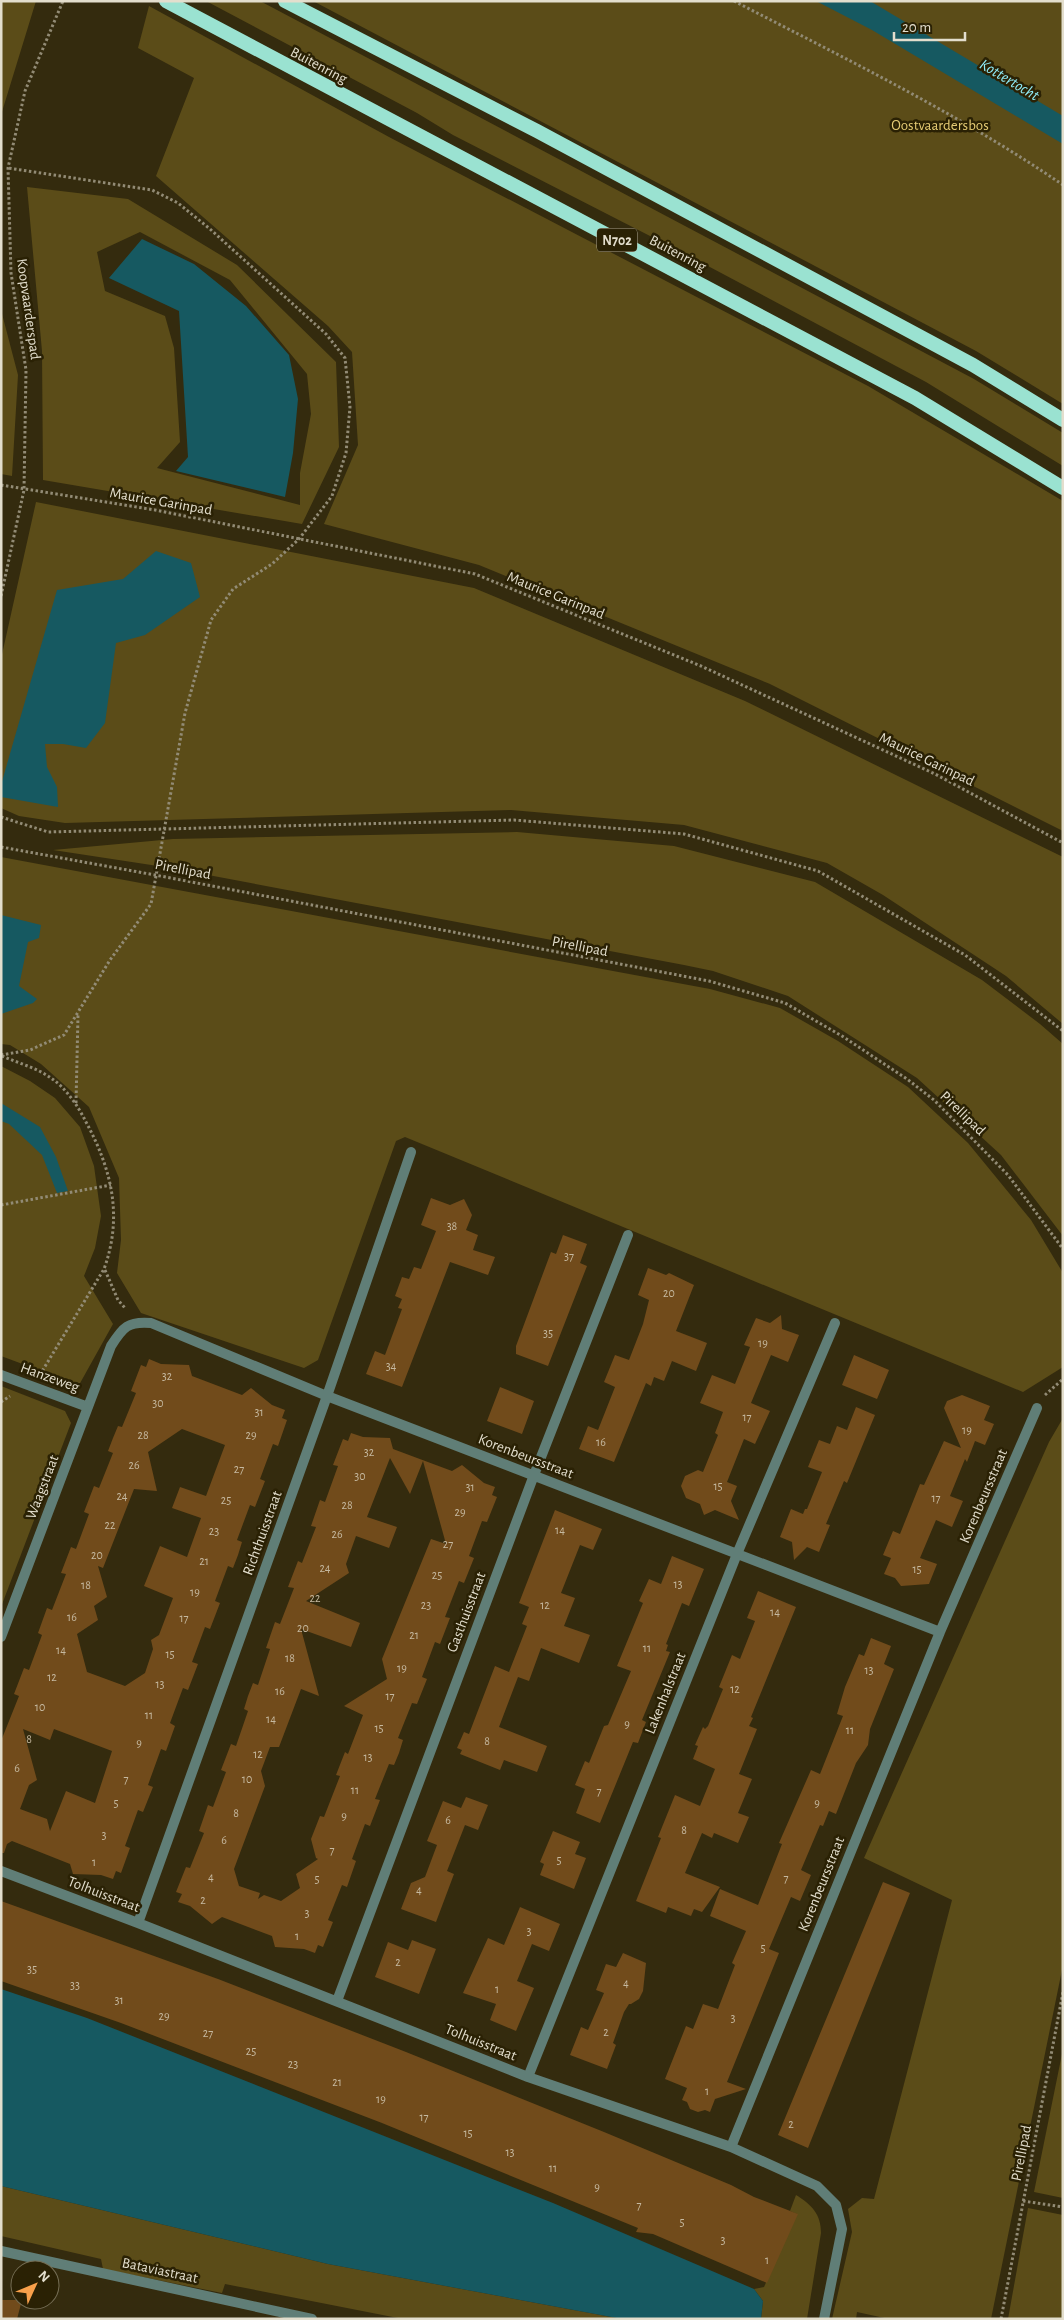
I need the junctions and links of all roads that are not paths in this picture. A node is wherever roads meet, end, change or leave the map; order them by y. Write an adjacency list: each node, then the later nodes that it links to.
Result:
1 (166, 1): 4 (highway, Buitenring / N702)
2 (285, 1): 3 (highway)
3 (1063, 420)
4 (1063, 488)
5 (411, 1152): 10 (street, Richthuisstraat)
6 (628, 1235): 13 (street, Gasthuisstraat)
7 (136, 1322): 10 (street, Korenbeursstraat); 11 (street, Waagstraat)
8 (834, 1322): 14 (street, Lakenhalstraat)
9 (1, 1375): 11 (street, Hanzeweg)
10 (327, 1396): 13 (street, Korenbeursstraat); 18 (street, Richthuisstraat)
11 (88, 1407): 16 (street, Waagstraat)
12 (1037, 1408): 15 (street, Korenbeursstraat)
13 (534, 1475): 14 (street, Korenbeursstraat); 19 (street, Gasthuisstraat)
14 (737, 1554): 15 (street, Korenbeursstraat); 20 (street, Lakenhalstraat)
15 (940, 1632): 21 (street, Korenbeursstraat)
16 (1, 1637)
17 (1, 1871): 18 (street, Tolhuisstraat)
18 (138, 1923): 19 (street, Tolhuisstraat)
19 (337, 2001): 20 (street, Tolhuisstraat)
20 (528, 2077): 21 (street, Tolhuisstraat)
21 (730, 2147): 24 (street, Tolhuisstraat)
22 (1, 2251): 23 (street, Bataviastraat)
23 (312, 2319)
24 (824, 2319)

